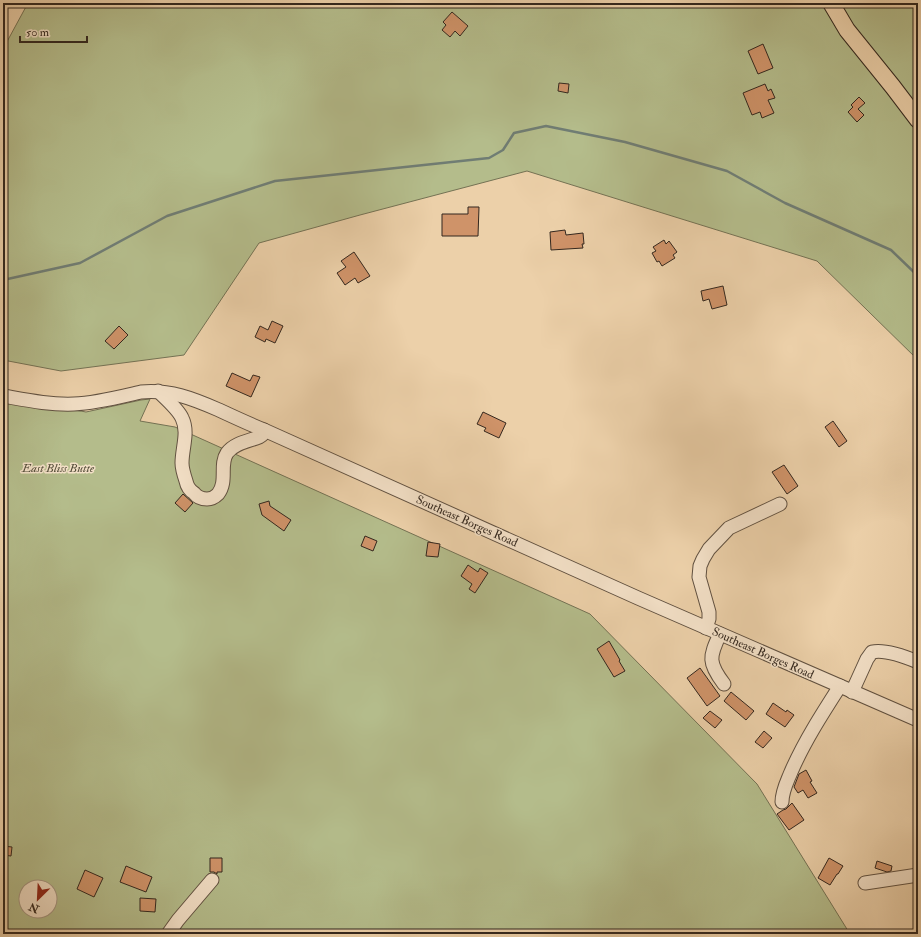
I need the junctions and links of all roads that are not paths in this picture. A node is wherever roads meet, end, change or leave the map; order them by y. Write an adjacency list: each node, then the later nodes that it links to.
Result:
1 (832, 3): 2 (main road)
2 (918, 120)
3 (158, 391): 4 (street, Southeast Borges Road); 5 (street, Southeast Borges Road); 5 (street)
4 (3, 396)
5 (264, 430): 7 (street, Southeast Borges Road)
6 (780, 504): 7 (street)
7 (706, 628): 8 (street, Southeast Borges Road)
8 (720, 634): 10 (street); 11 (street, Southeast Borges Road)
9 (918, 662): 12 (street)
10 (724, 684)
11 (840, 686): 12 (street, Southeast Borges Road); 14 (street)
12 (852, 692): 13 (street, Southeast Borges Road)
13 (918, 720)
14 (782, 802)
15 (918, 875): 17 (street)
16 (212, 880): 18 (street)
17 (865, 884)
18 (168, 934)

